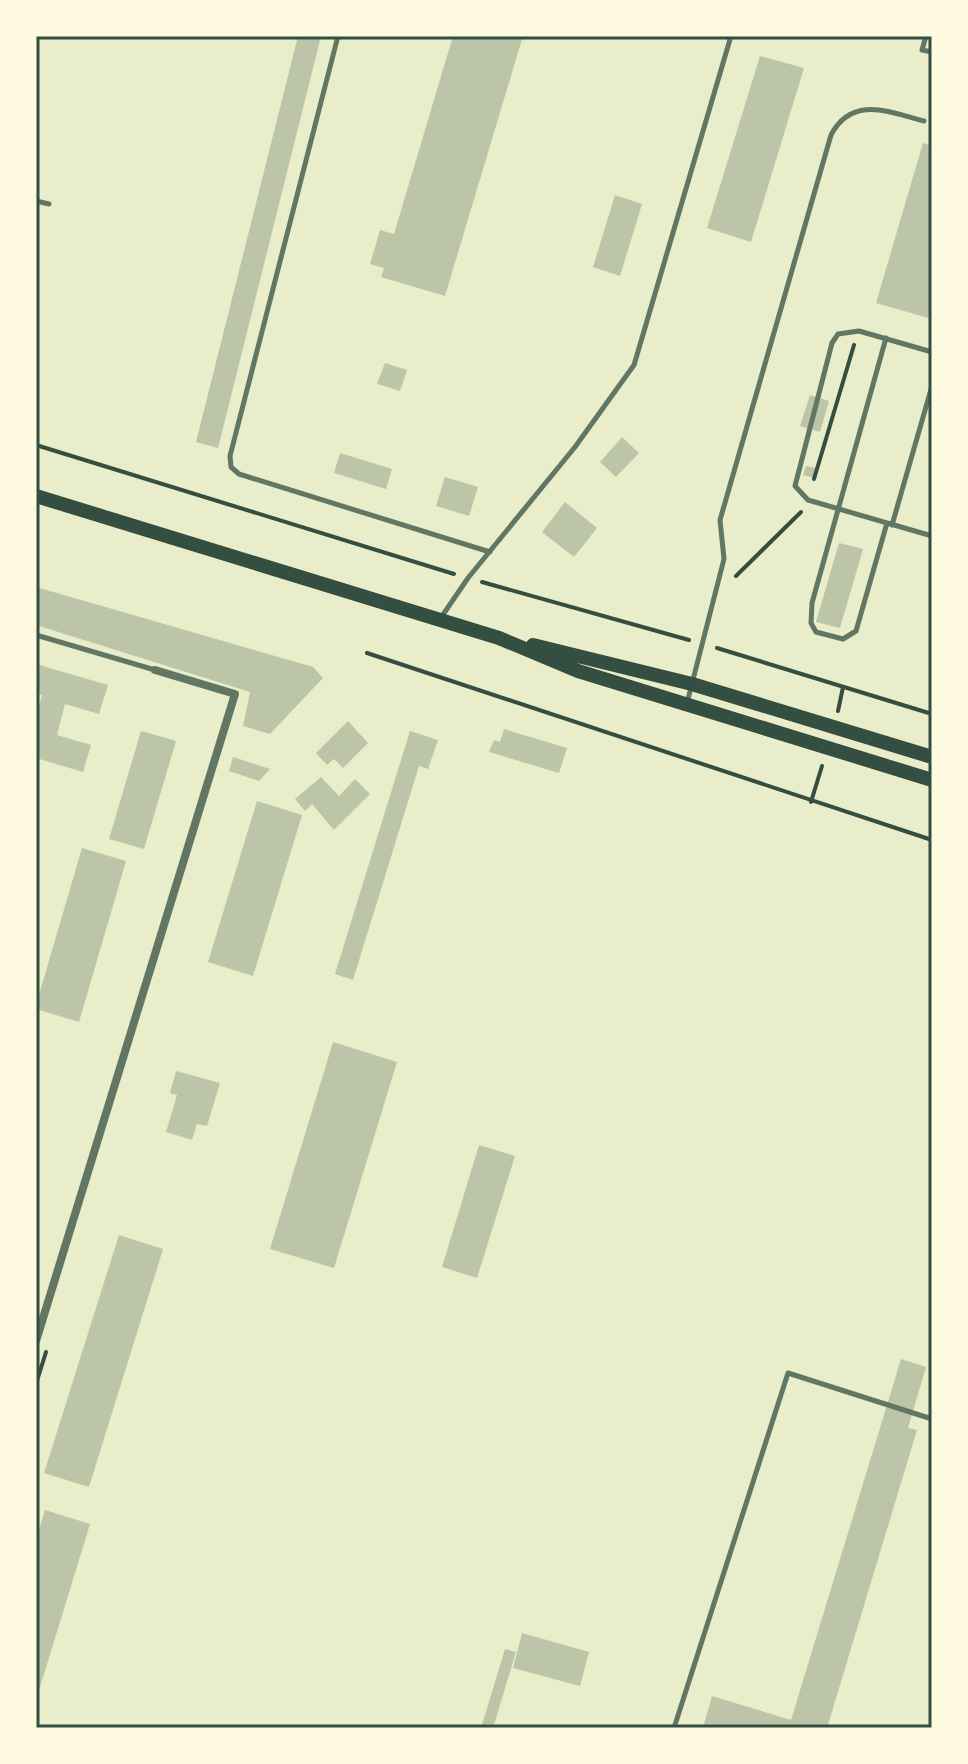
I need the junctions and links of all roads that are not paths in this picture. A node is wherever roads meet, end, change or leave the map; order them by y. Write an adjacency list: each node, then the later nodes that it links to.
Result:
1 (338, 36): 15 (lane)
2 (731, 36): 15 (lane)
3 (926, 36): 4 (lane)
4 (932, 52)
5 (924, 121): 20 (lane)
6 (36, 201): 7 (lane)
7 (49, 204)
8 (886, 338): 9 (lane); 12 (lane); 12 (lane)
9 (932, 352)
10 (932, 386): 13 (lane)
11 (36, 496): 16 (main road)
12 (837, 509): 13 (lane); 13 (lane)
13 (890, 524): 14 (lane)
14 (932, 536)
15 (490, 552): 16 (lane)
16 (440, 619): 18 (main road)
17 (36, 635): 19 (lane)
18 (505, 640): 20 (main road); 21 (main road)
19 (155, 670): 24 (street)
20 (692, 684): 21 (lane); 22 (main road)
21 (687, 703): 23 (main road)
22 (932, 757)
23 (932, 780)
24 (36, 1341)
25 (932, 1419): 26 (lane)
26 (674, 1728)

